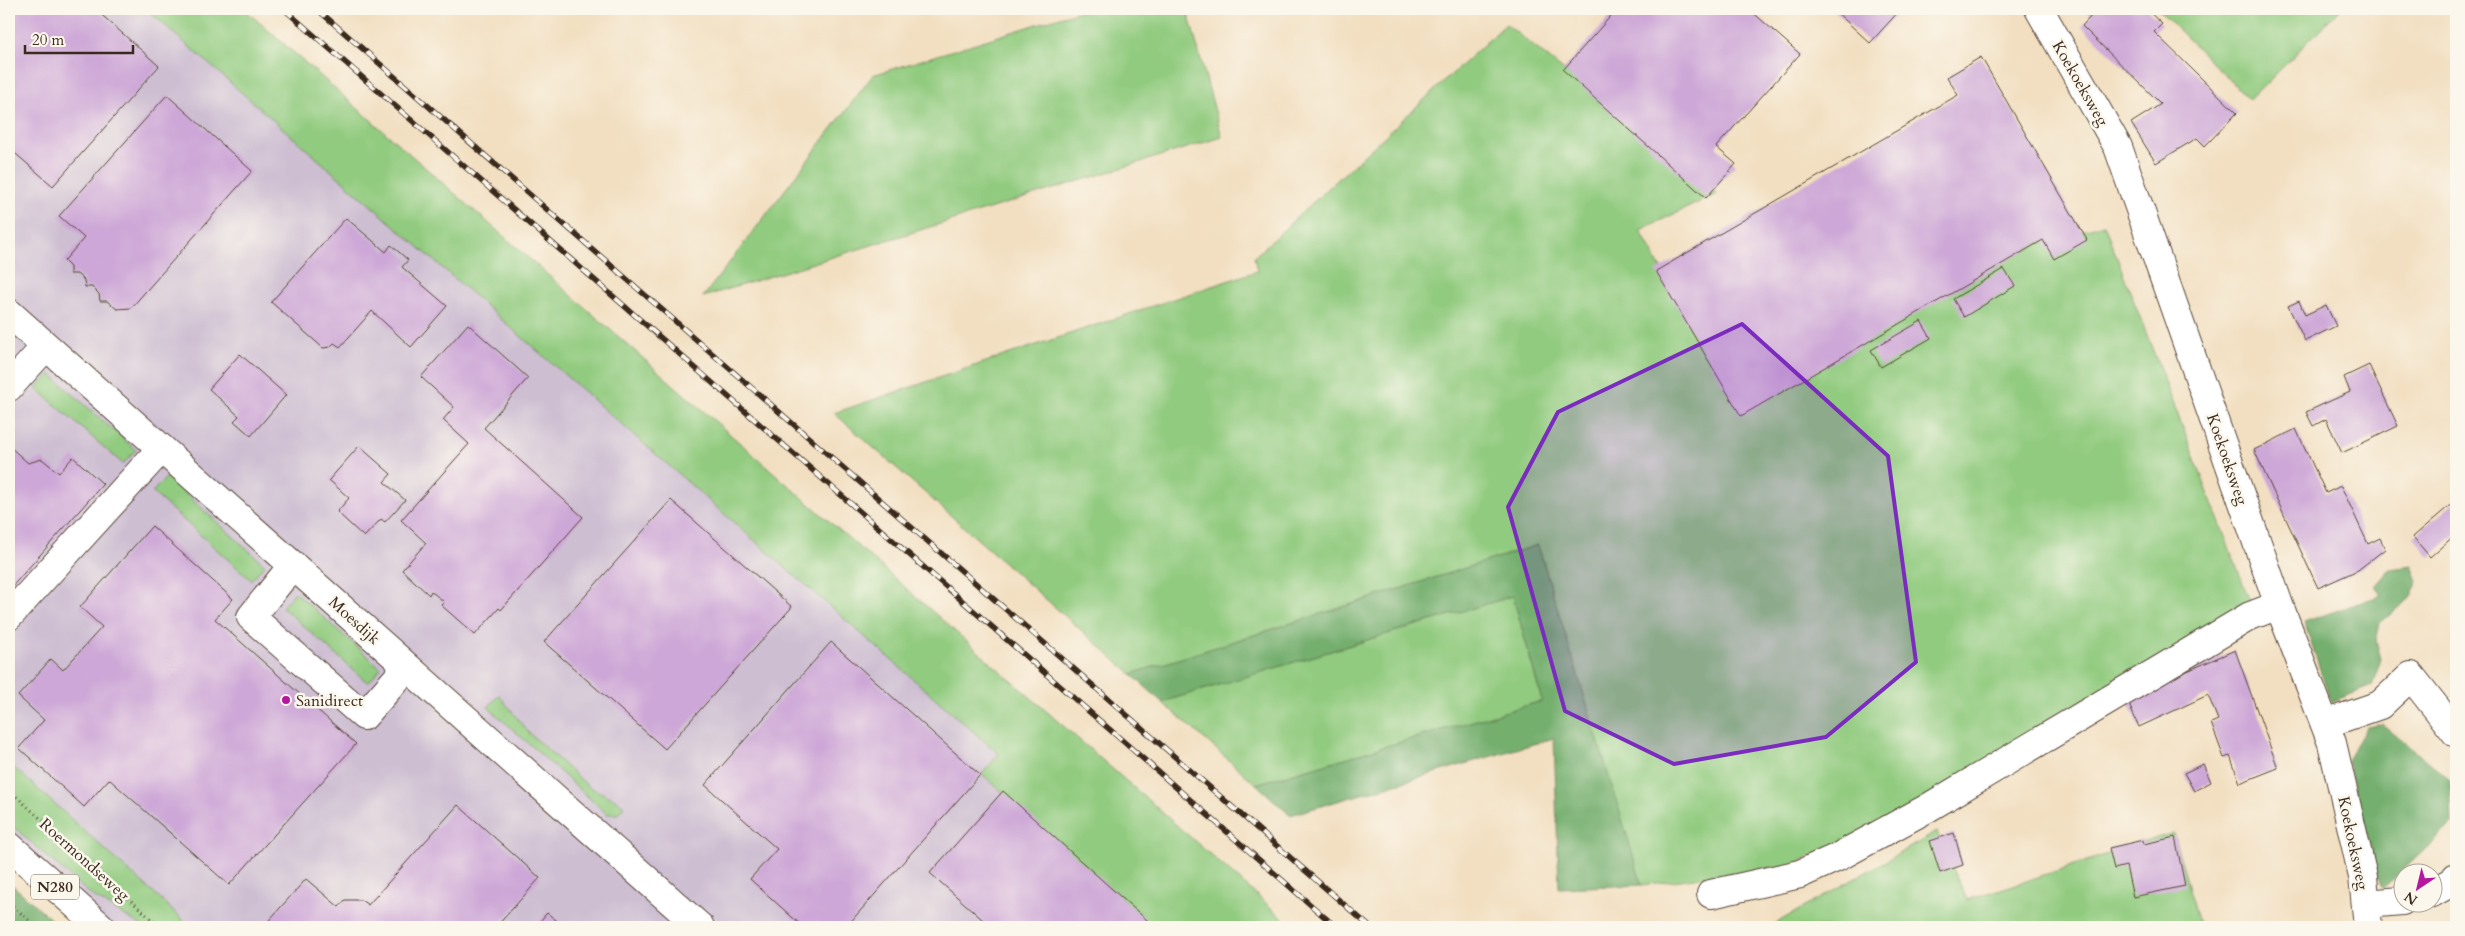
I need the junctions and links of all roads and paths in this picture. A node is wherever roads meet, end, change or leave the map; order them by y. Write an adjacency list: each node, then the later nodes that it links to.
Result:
1 (2039, 9): 7 (street, Koekoeksweg)
2 (9, 313): 3 (street, Moesdijk)
3 (46, 346): 4 (street); 5 (street, Moesdijk)
4 (9, 388)
5 (161, 449): 6 (street, Moesdijk); 8 (street)
6 (293, 565): 9 (street, Moesdijk); 9 (street)
7 (2279, 605): 10 (street, Koekoeksweg); 16 (street)
8 (9, 616)
9 (407, 667): 23 (street, Moesdijk)
10 (2325, 724): 11 (street); 19 (street, Koekoeksweg)
11 (2456, 733)
12 (9, 790): 22 (path, Roermondseweg)
13 (9, 846): 21 (street, N280)
14 (2456, 877): 15 (street)
15 (2442, 888)
16 (1711, 894)
17 (9, 903): 20 (path)
18 (2392, 905): 19 (street)
19 (2367, 916)
20 (37, 927)
21 (101, 927)
22 (160, 927)
23 (700, 927)

